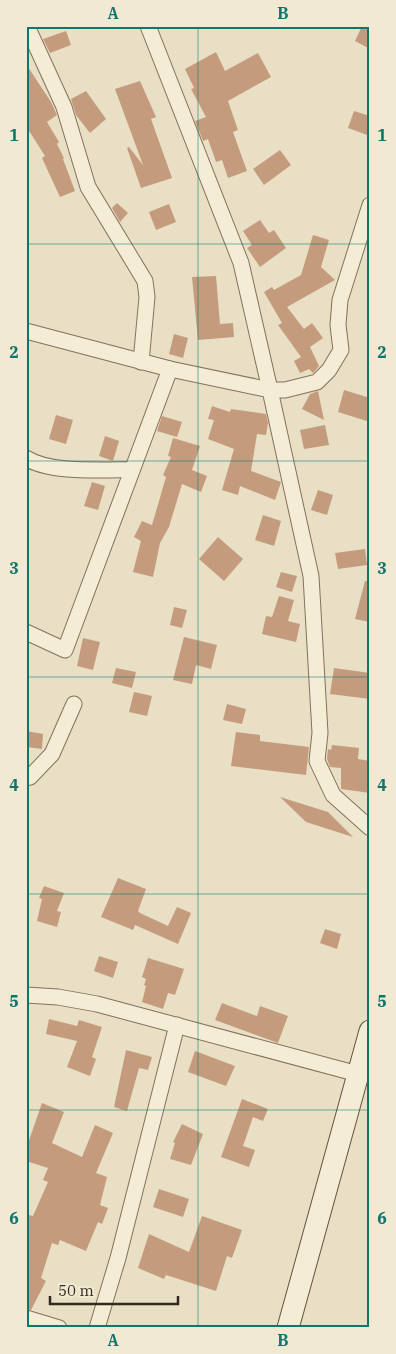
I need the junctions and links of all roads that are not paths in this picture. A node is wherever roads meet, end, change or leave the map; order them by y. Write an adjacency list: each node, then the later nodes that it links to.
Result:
1 (27, 26): 5 (street)
2 (148, 26): 7 (street)
3 (370, 205): 7 (street)
4 (26, 331): 5 (street)
5 (142, 362): 6 (street)
6 (170, 370): 7 (street); 9 (street)
7 (270, 390): 13 (street)
8 (26, 458): 9 (street)
9 (132, 470): 10 (street)
10 (26, 632)
11 (74, 704): 12 (street)
12 (26, 778)
13 (370, 828)
14 (26, 995): 15 (street)
15 (177, 1025): 17 (street); 20 (street)
16 (370, 1031): 17 (main road)
17 (358, 1074): 21 (main road)
18 (26, 1318): 19 (street)
19 (59, 1328)
20 (97, 1328)
21 (288, 1328)

